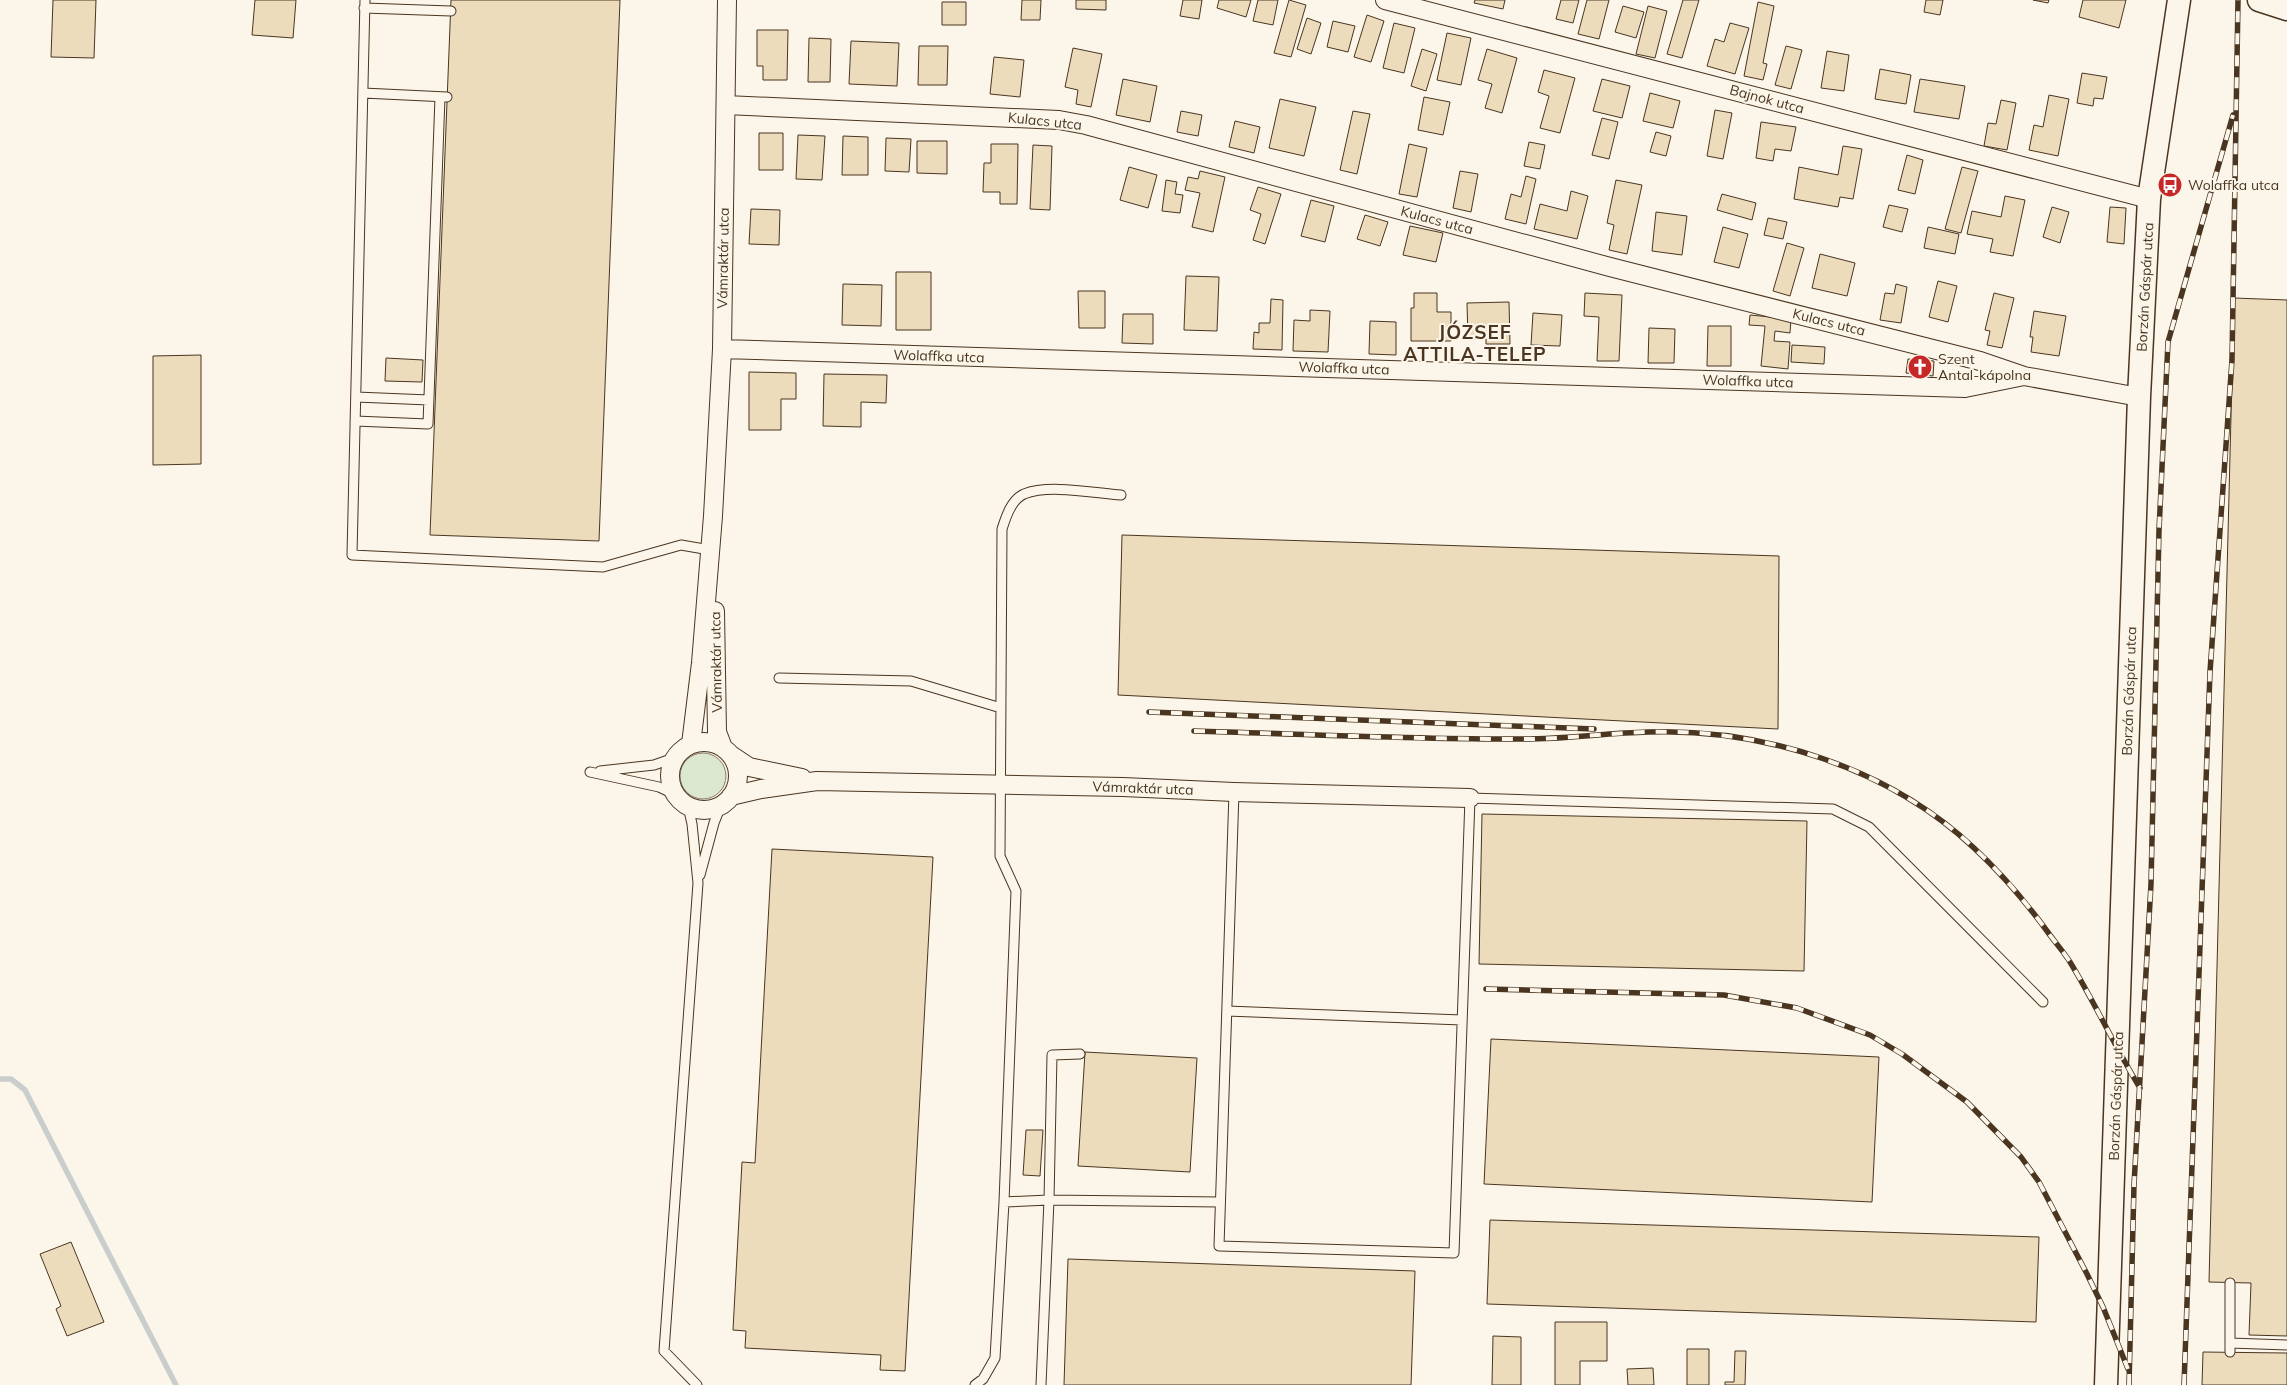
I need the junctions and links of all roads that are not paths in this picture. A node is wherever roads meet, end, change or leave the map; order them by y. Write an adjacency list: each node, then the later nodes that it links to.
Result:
1 (727, 0): 9 (street, Vámraktár utca)
2 (1385, 0): 10 (street, Bajnok utca)
3 (2179, 0): 10 (street, Borzán Gáspár utca)
4 (2259, 0): 6 (street)
5 (365, 4): 7 (lane); 8 (lane)
6 (2287, 9)
7 (451, 11)
8 (363, 93): 13 (lane); 15 (lane)
9 (726, 105): 11 (street, Vámraktár utca); 12 (street, Kulacs utca)
10 (2149, 199): 14 (street, Borzán Gáspár utca)
11 (722, 349): 12 (street, Wolaffka utca); 18 (street, Vámraktár utca)
12 (2024, 376): 14 (street, Kulacs utca)
13 (356, 397): 15 (lane); 16 (lane)
14 (2139, 397): 44 (street, Borzán Gáspár utca)
15 (429, 400): 16 (lane)
16 (355, 421): 19 (lane)
17 (1120, 495): 21 (lane)
18 (713, 516): 19 (street, Vámraktár utca); 23 (street, Vámraktár utca)
19 (710, 550): 22 (street, Vámraktár utca)
20 (778, 678): 21 (lane)
21 (1002, 708): 26 (lane)
22 (691, 744): 23 (street); 24 (street)
23 (727, 751): 25 (street, Vámraktár utca); 30 (street)
24 (674, 758): 29 (street); 29 (lane)
25 (817, 781): 26 (street, Vámraktár utca); 30 (street, Vámraktár utca)
26 (1001, 784): 27 (street, Vámraktár utca); 37 (lane)
27 (1234, 792): 28 (street, Vámraktár utca); 33 (lane)
28 (1470, 798): 32 (lane); 34 (lane)
29 (682, 801): 30 (street); 31 (lane)
30 (726, 801): 31 (lane)
31 (698, 882): 41 (lane)
32 (2043, 1002)
33 (1227, 1011): 34 (lane); 38 (lane)
34 (1462, 1020): 38 (lane)
35 (1080, 1054): 36 (lane)
36 (1049, 1200): 37 (lane); 38 (lane); 43 (lane)
37 (1004, 1202): 42 (lane)
38 (1220, 1202)
39 (2230, 1283): 40 (lane)
40 (2287, 1345)
41 (697, 1385)
42 (975, 1385)
43 (1041, 1385)
44 (2106, 1385)

